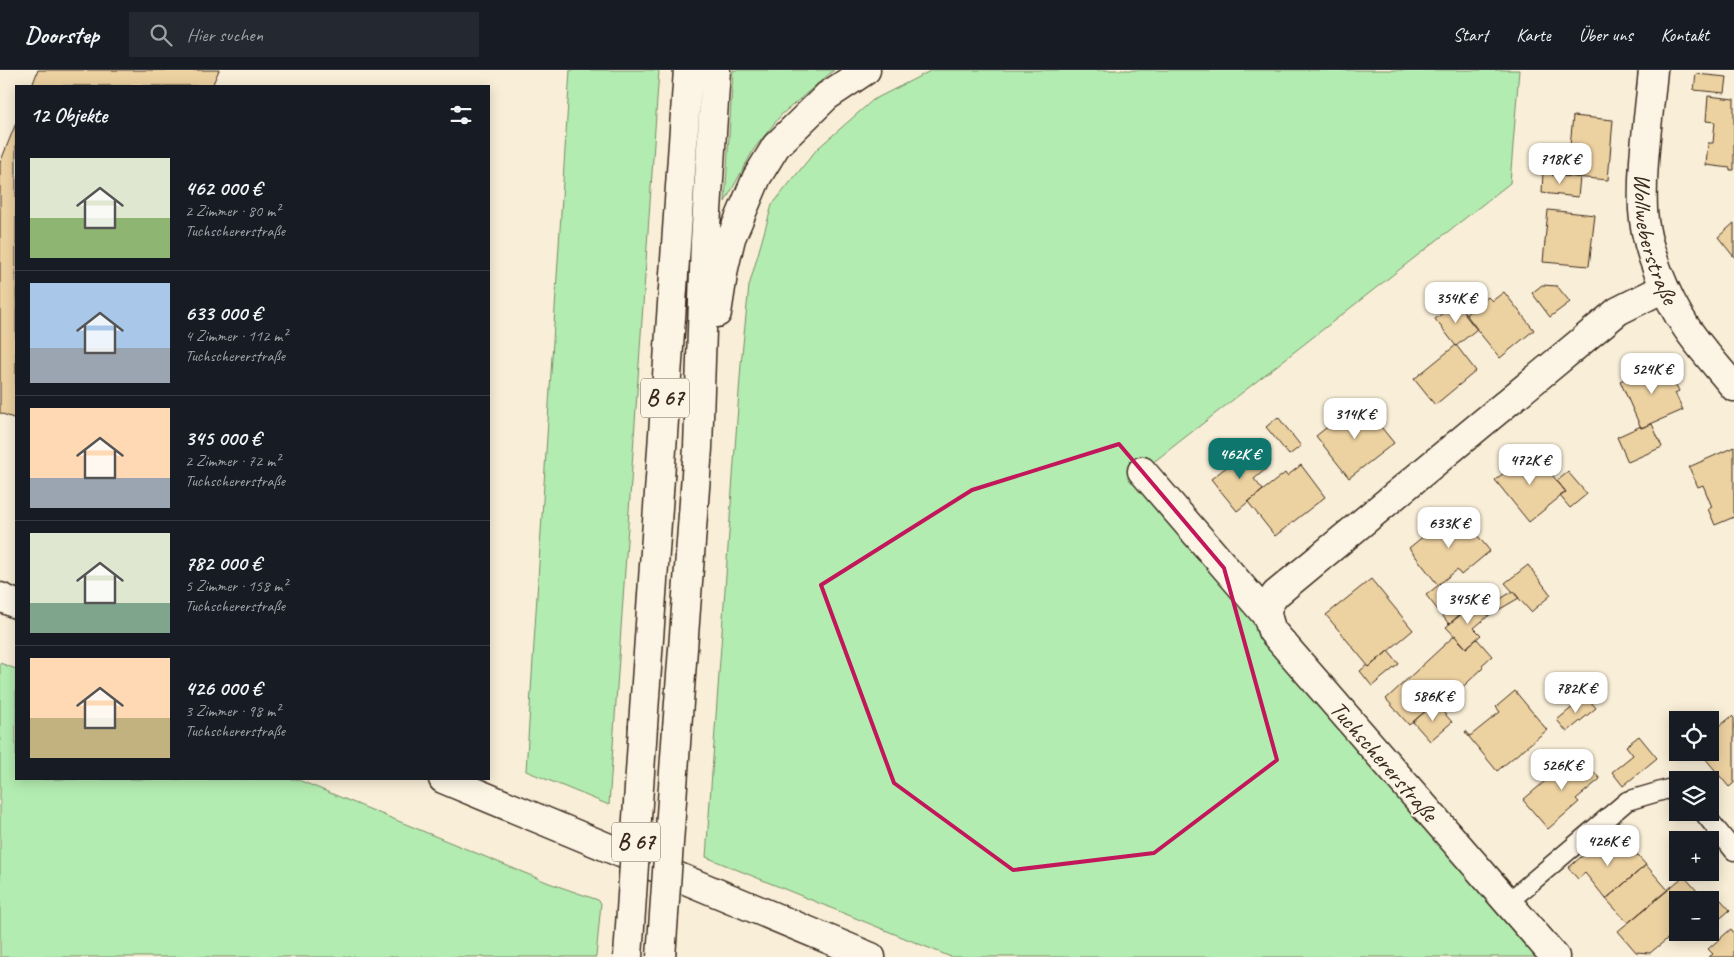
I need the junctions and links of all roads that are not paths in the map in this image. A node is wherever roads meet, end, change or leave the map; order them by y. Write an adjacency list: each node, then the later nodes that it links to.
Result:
1 (688, 70): 17 (main road, B 67, bridge)
2 (716, 70): 7 (main road, B 67)
3 (866, 70): 7 (main road)
4 (1653, 70): 5 (main road, Wollweberstraße)
5 (1664, 288): 6 (main road, Wollweberstraße); 11 (main road)
6 (1734, 387)
7 (698, 448): 18 (main road, B 67, bridge)
8 (1142, 471): 11 (main road, Tuchschererstraße)
9 (0, 597): 10 (main road)
10 (15, 604)
11 (1267, 616): 16 (main road, Tuchschererstraße)
12 (445, 780): 19 (main road)
13 (1669, 790): 16 (lane)
14 (1710, 821): 15 (lane)
15 (1734, 852)
16 (1507, 903): 20 (main road, Tuchschererstraße)
17 (628, 957)
18 (661, 957)
19 (871, 957)
20 (1555, 957)

